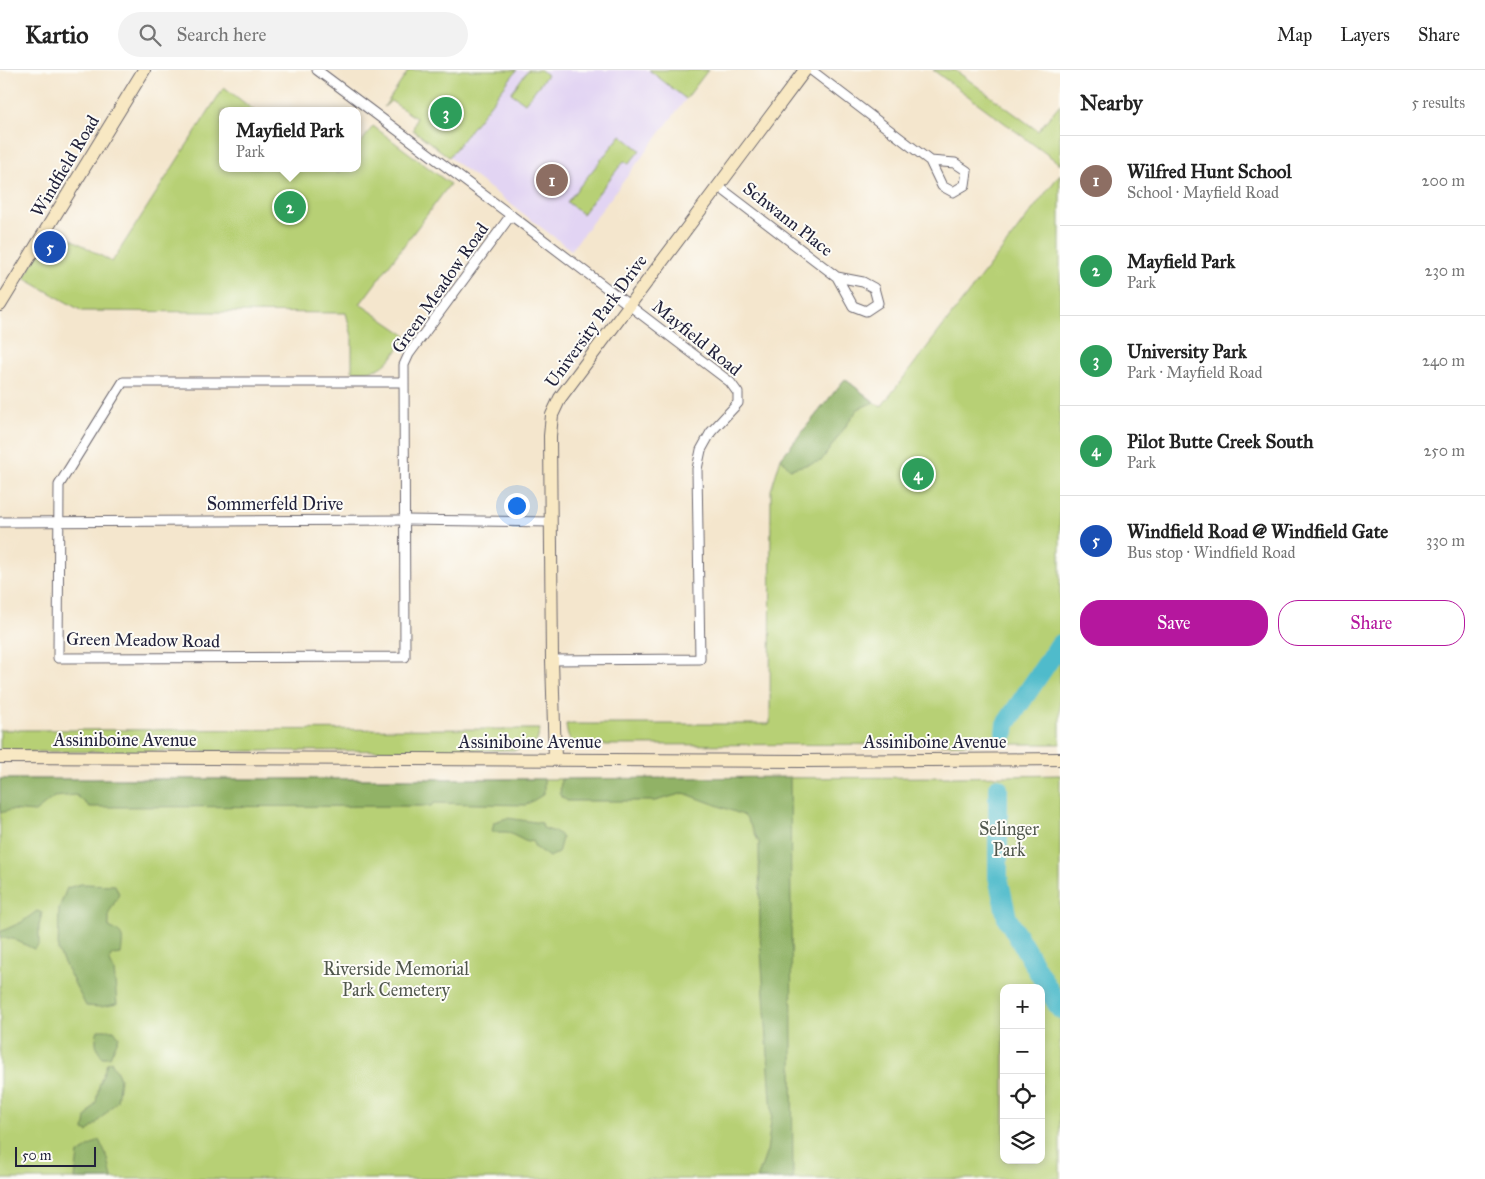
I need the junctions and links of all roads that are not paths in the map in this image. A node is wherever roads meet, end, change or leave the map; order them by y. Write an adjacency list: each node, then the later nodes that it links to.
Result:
1 (144, 70): 9 (street, Windfield Road)
2 (318, 70): 7 (street, Mayfield Road)
3 (805, 70): 6 (street, University Park Drive)
4 (811, 70): 5 (street)
5 (930, 161)
6 (718, 186): 8 (street, Schwann Place); 10 (street, University Park Drive)
7 (511, 215): 10 (street, Mayfield Road); 11 (street, Green Meadow Road)
8 (837, 277): 8 (street, Schwann Place)
9 (1, 302)
10 (629, 304): 15 (street, University Park Drive); 16 (street, Mayfield Road)
11 (404, 382): 12 (street, Green Meadow Road); 13 (street, Green Meadow Road)
12 (404, 520): 13 (street, Sommerfeld Drive); 13 (street, Green Meadow Road); 15 (street, Sommerfeld Drive)
13 (58, 521): 14 (street, Sommerfeld Drive)
14 (0, 522)
15 (551, 522): 16 (street, University Park Drive)
16 (552, 660): 18 (street, University Park Drive)
17 (0, 757): 18 (street, Assiniboine Avenue)
18 (554, 759): 19 (street, Assiniboine Avenue)
19 (1060, 759)

